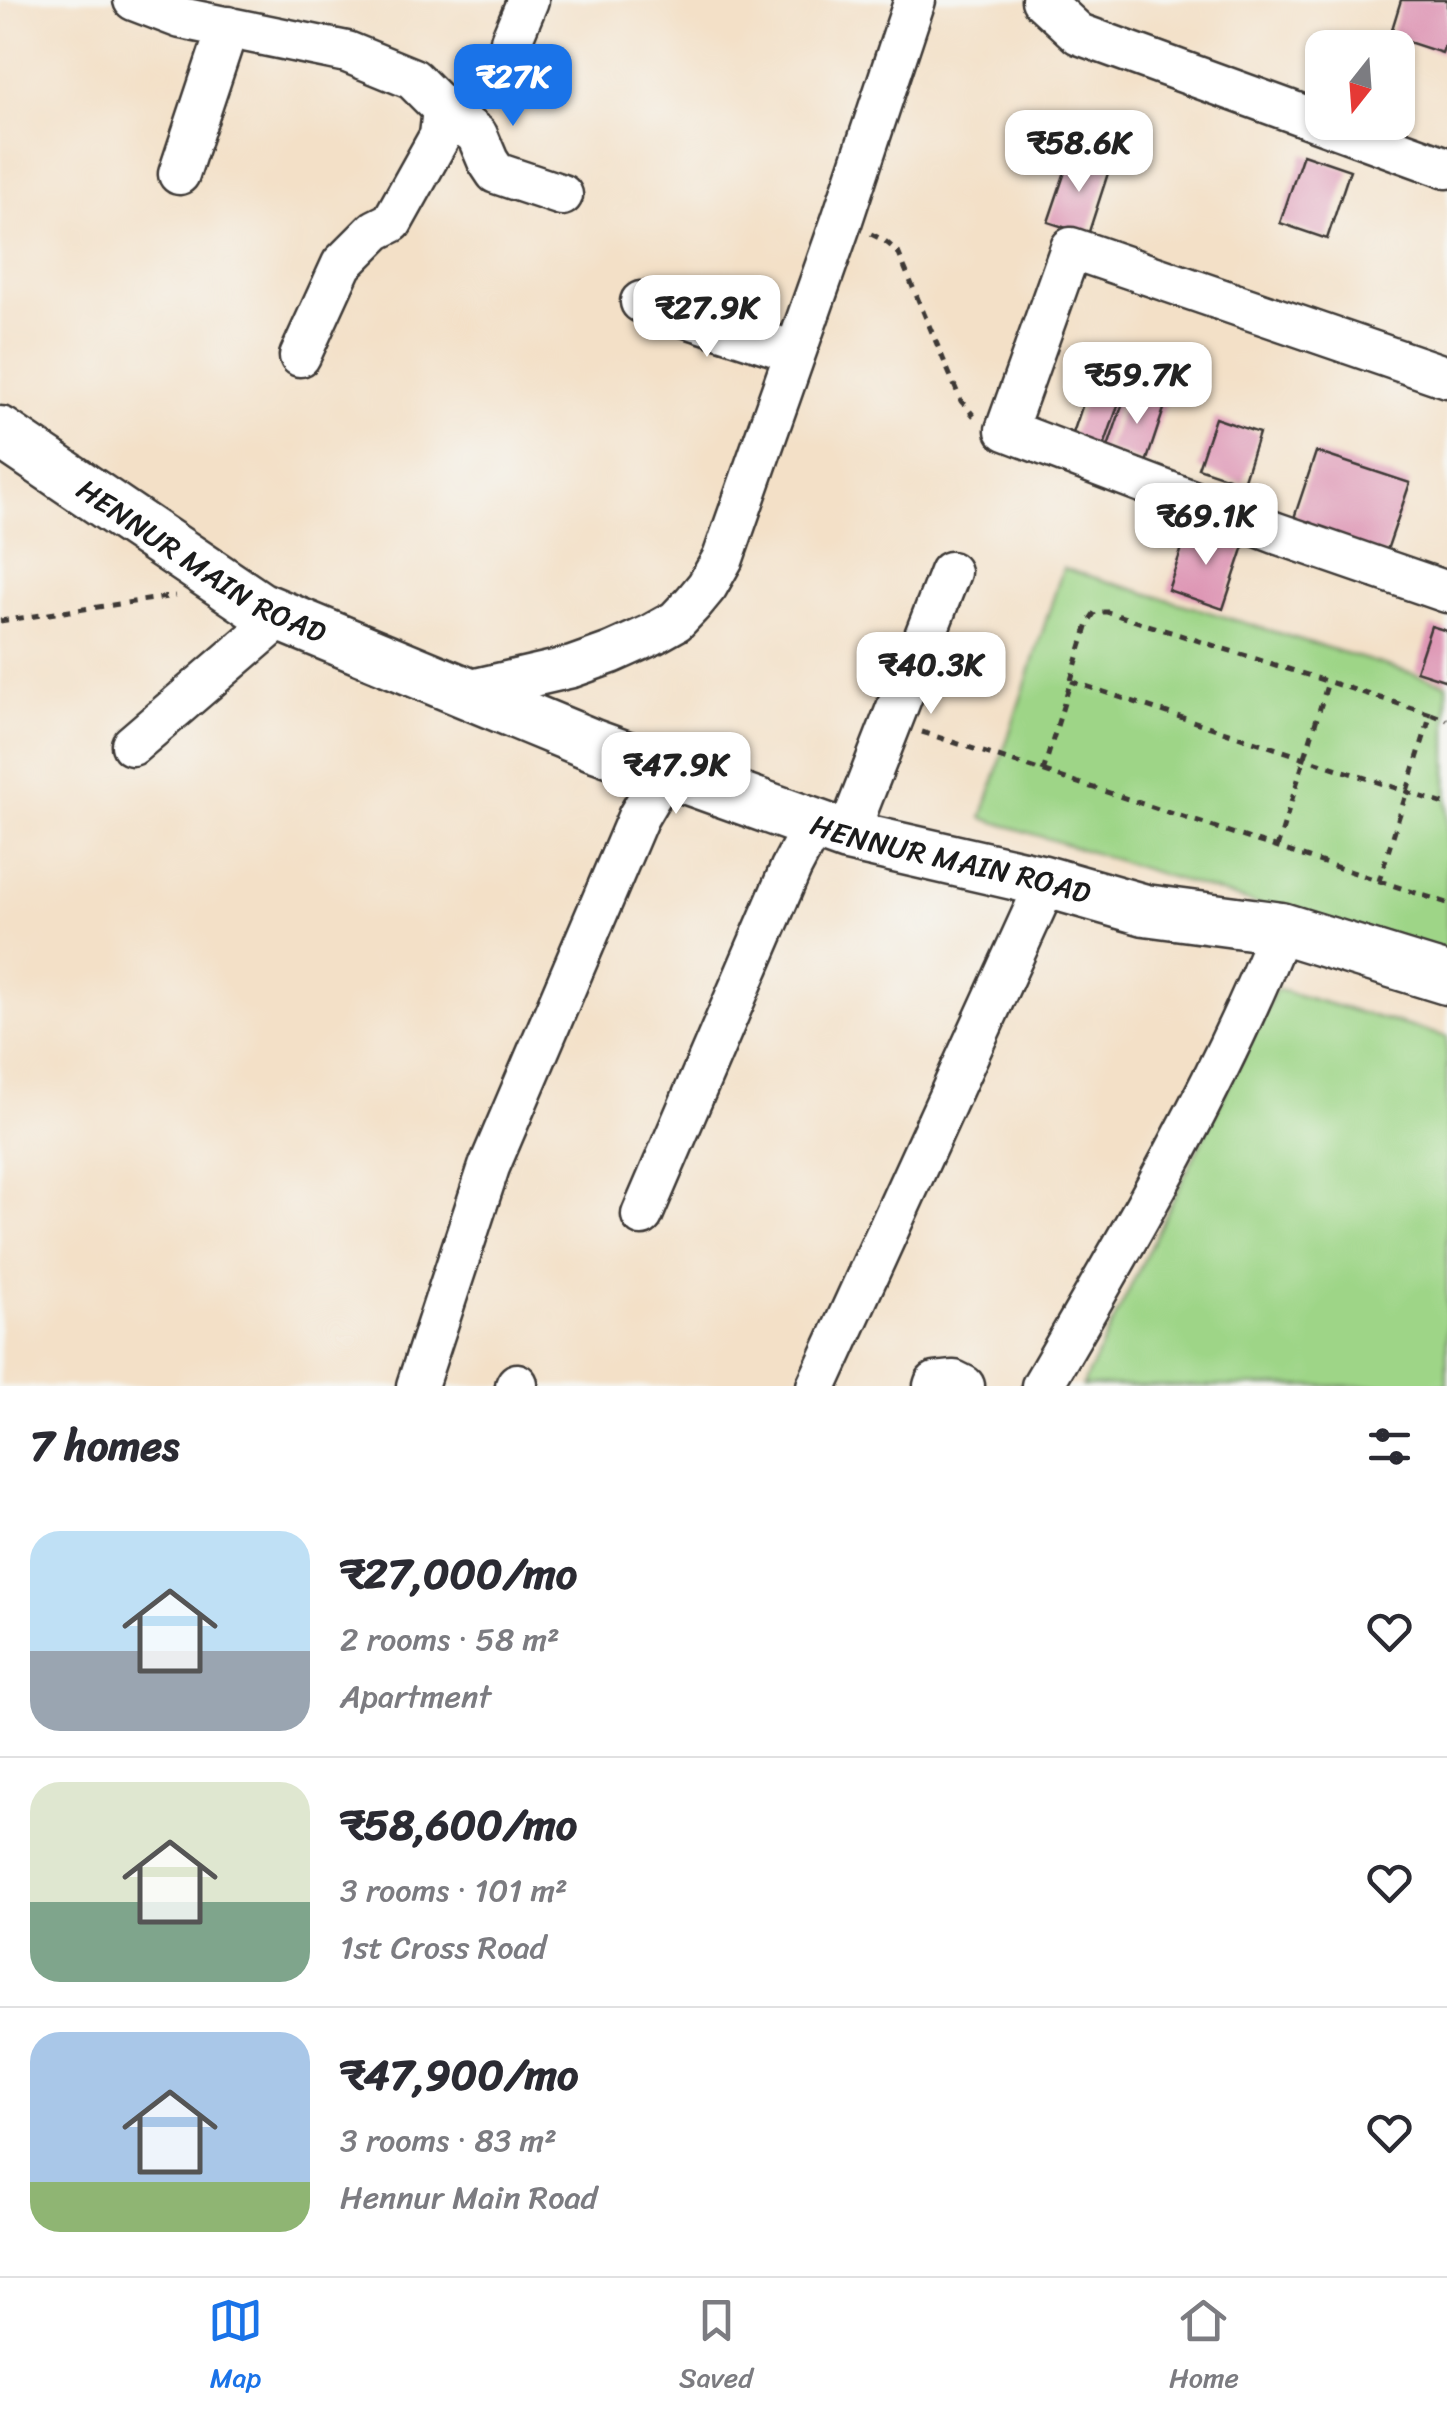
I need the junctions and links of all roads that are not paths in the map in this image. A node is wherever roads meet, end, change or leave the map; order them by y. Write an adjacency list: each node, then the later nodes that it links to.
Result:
1 (134, 0): 5 (street)
2 (528, 0): 6 (street)
3 (916, 0): 12 (street)
4 (1042, 0): 8 (street)
5 (228, 28): 7 (street); 9 (street)
6 (512, 41)
7 (443, 109): 10 (street); 13 (street)
8 (1447, 168)
9 (178, 174)
10 (562, 195)
11 (640, 302): 12 (street)
12 (794, 352): 19 (street)
13 (300, 356)
14 (1447, 378): 17 (street)
15 (0, 432): 18 (main road, HENNUR MAIN ROAD)
16 (950, 572): 22 (street)
17 (1447, 592)
18 (282, 616): 19 (main road, HENNUR MAIN ROAD); 20 (street)
19 (463, 692): 21 (main road, HENNUR MAIN ROAD)
20 (132, 745)
21 (664, 770): 22 (main road, HENNUR MAIN ROAD); 27 (street)
22 (831, 830): 23 (main road, HENNUR MAIN ROAD); 26 (street)
23 (1046, 882): 24 (main road, HENNUR MAIN ROAD); 28 (street)
24 (1281, 928): 25 (main road, HENNUR MAIN ROAD); 31 (street)
25 (1447, 979)
26 (642, 1216)
27 (417, 1386)
28 (816, 1386)
29 (934, 1386): 30 (street)
30 (964, 1386)
31 (1042, 1386)

